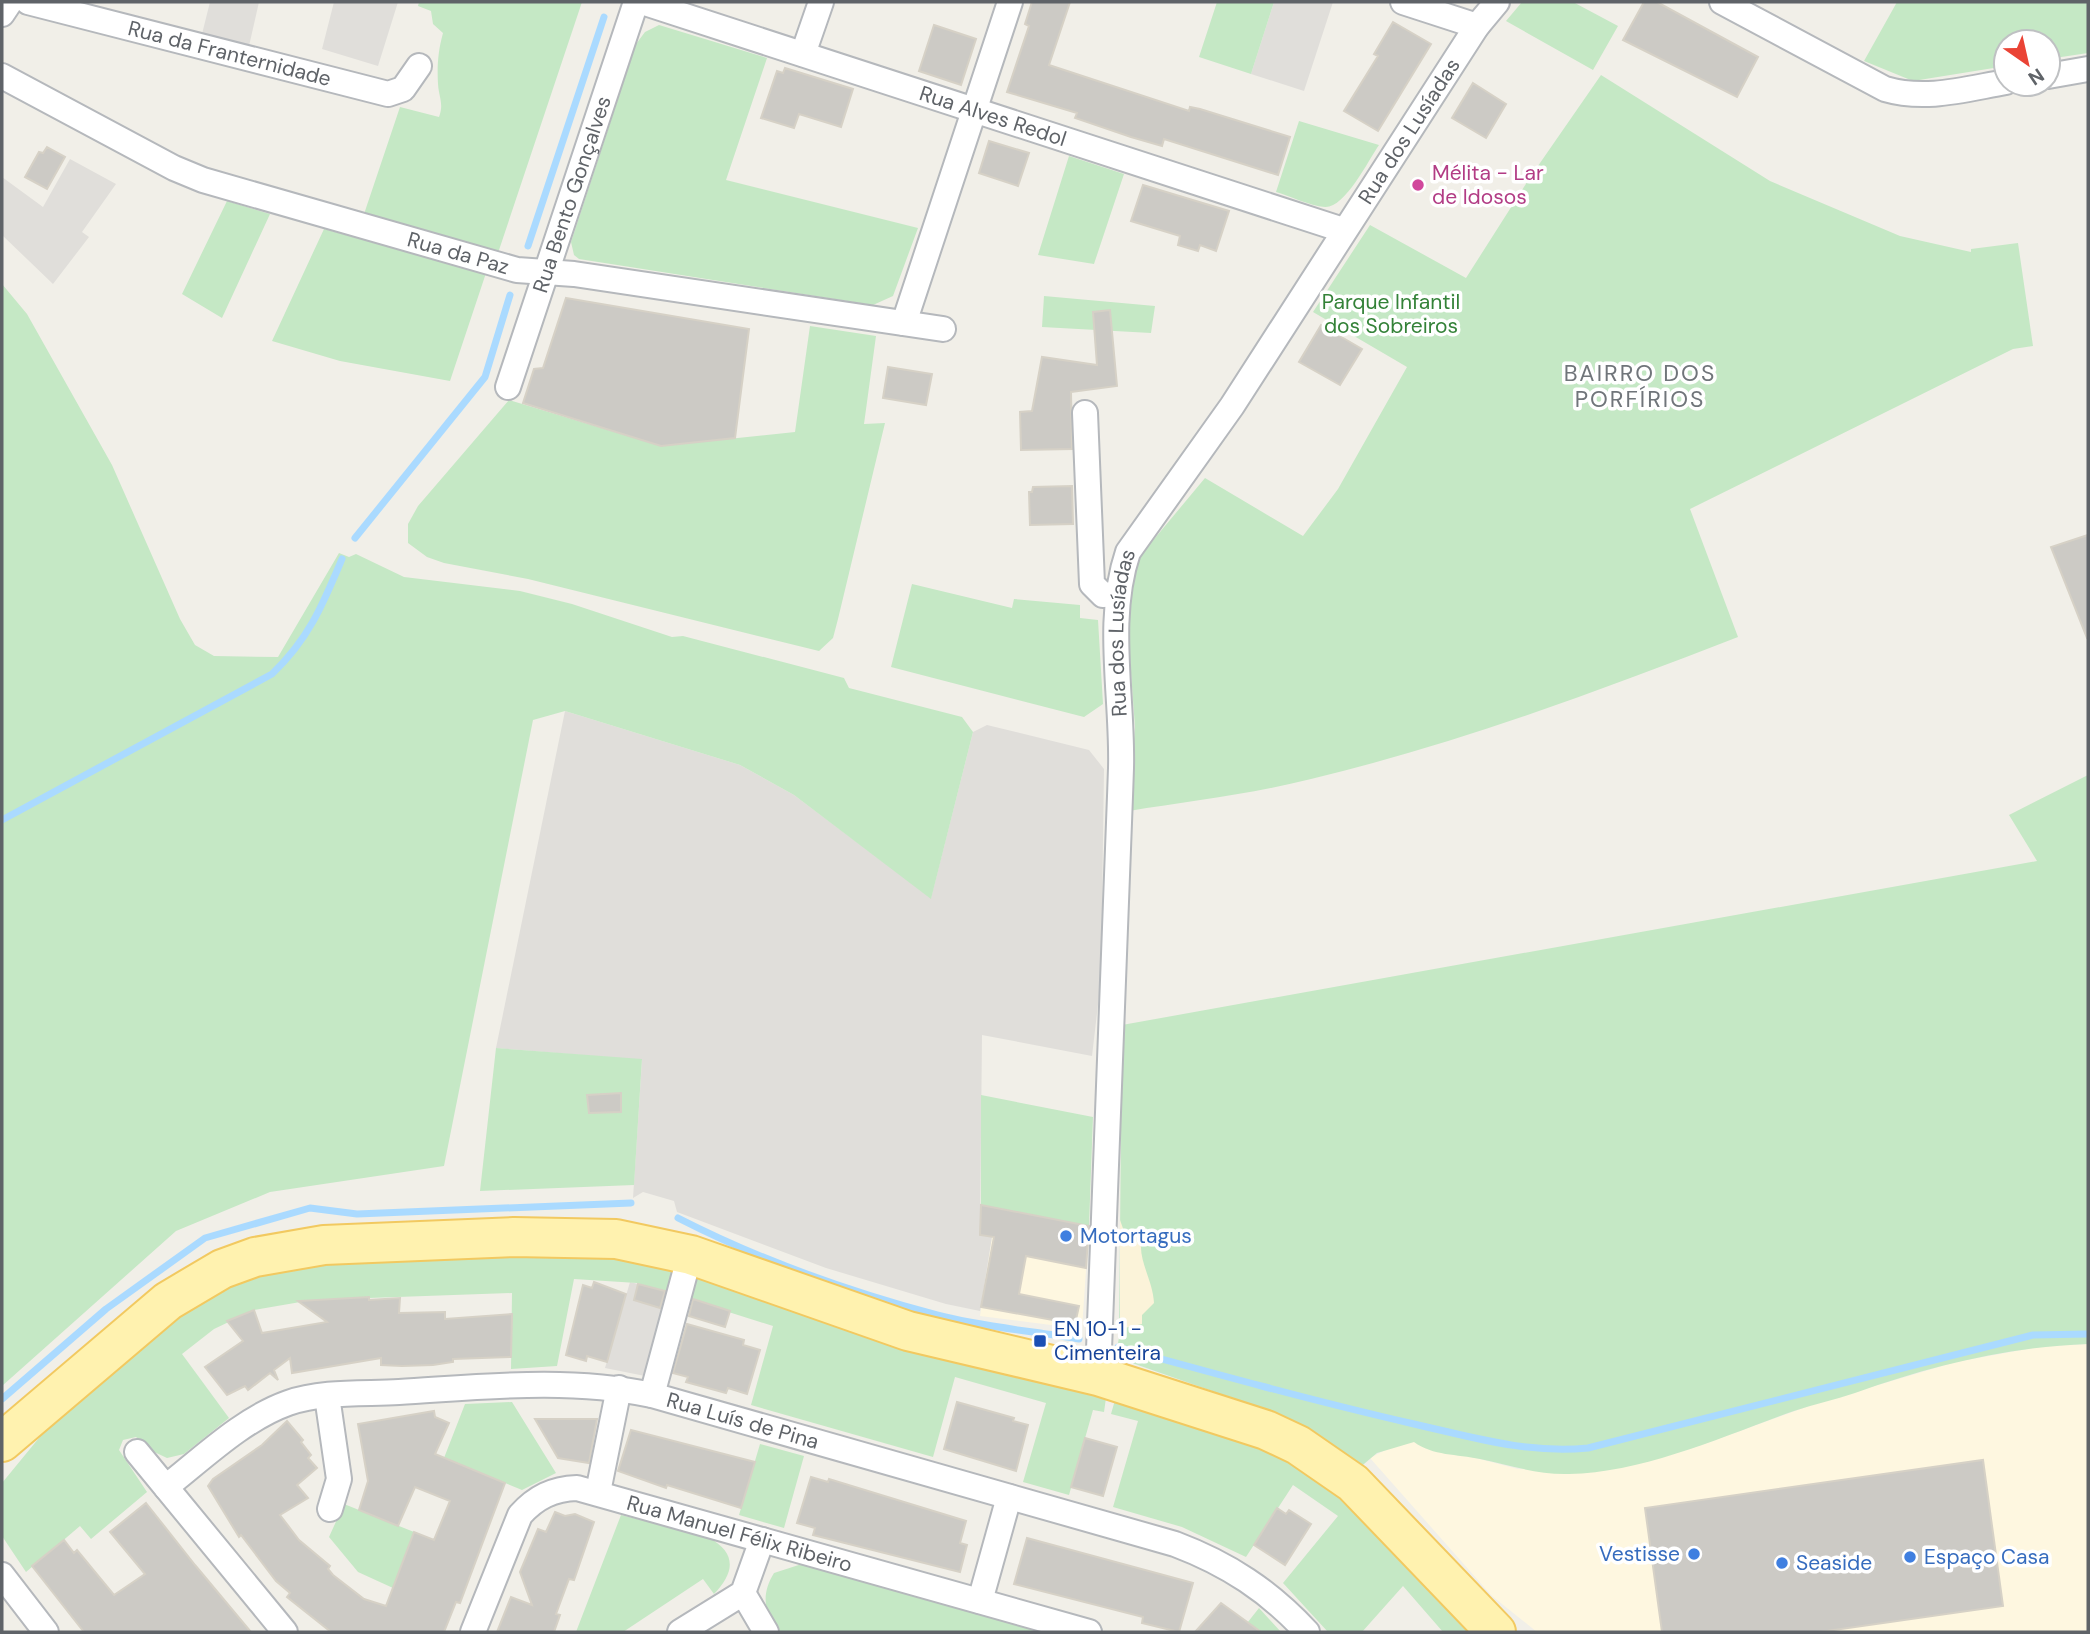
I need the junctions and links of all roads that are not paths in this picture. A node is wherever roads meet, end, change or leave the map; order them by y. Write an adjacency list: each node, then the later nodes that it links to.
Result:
1 (10, 2): 10 (street)
2 (28, 2): 13 (street, Rua da Franternidade)
3 (636, 2): 20 (street, Rua Bento Gonçalves)
4 (642, 2): 12 (street, Rua Alves Redol)
5 (821, 2): 12 (street)
6 (1010, 2): 18 (street)
7 (1403, 2): 11 (street)
8 (1497, 2): 11 (street, Rua dos Lusíadas)
9 (1721, 2): 17 (street)
10 (2, 13)
11 (1477, 26): 19 (street, Rua dos Lusíadas)
12 (803, 54): 18 (street, Rua Alves Redol)
13 (419, 66)
14 (2088, 69): 15 (street)
15 (2062, 74)
16 (2, 76): 20 (street, Rua da Paz)
17 (1992, 84)
18 (974, 110): 19 (street, Rua Alves Redol); 21 (street)
19 (1343, 230): 25 (street, Rua dos Lusíadas)
20 (544, 274): 21 (street, Rua da Paz); 23 (street, Rua Bento Gonçalves)
21 (904, 323): 22 (street, Rua da Paz)
22 (943, 329)
23 (508, 387)
24 (1086, 413): 25 (street)
25 (1118, 594): 27 (street, Rua dos Lusíadas)
26 (686, 1269): 29 (street)
27 (1098, 1376): 31 (main road); 43 (main road)
28 (619, 1388): 29 (street, Rua Luís de Pina); 30 (street, Rua Luís de Pina); 36 (street)
29 (652, 1395): 37 (street, Rua Luís de Pina)
30 (327, 1396): 35 (street, Rua Luís de Pina); 38 (street)
31 (31, 1416): 32 (main road); 33 (street)
32 (2, 1442)
33 (2, 1450)
34 (137, 1452): 35 (street)
35 (166, 1487): 45 (street)
36 (598, 1493): 39 (street, Rua Manuel Félix Ribeiro); 46 (street, Rua Manuel Félix Ribeiro)
37 (1009, 1497): 42 (street); 50 (street, Rua Luís de Pina)
38 (330, 1509)
39 (762, 1540): 41 (street); 42 (street, Rua Manuel Félix Ribeiro)
40 (4, 1580): 44 (street)
41 (743, 1593): 47 (street); 48 (street)
42 (980, 1601): 49 (street, Rua Manuel Félix Ribeiro)
43 (1493, 1627)
44 (46, 1632)
45 (285, 1632)
46 (473, 1632)
47 (680, 1632)
48 (766, 1632)
49 (1089, 1632)
50 (1307, 1632)

